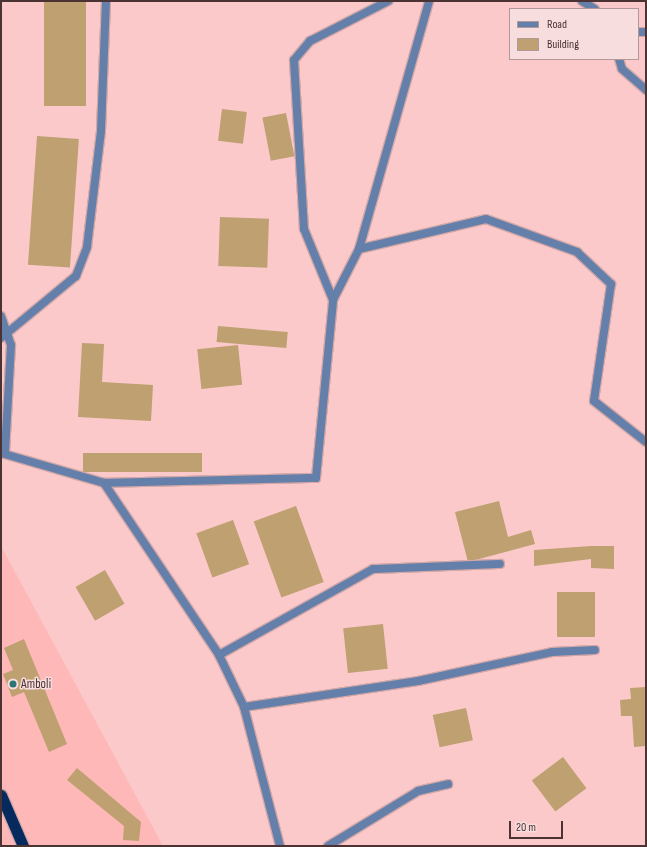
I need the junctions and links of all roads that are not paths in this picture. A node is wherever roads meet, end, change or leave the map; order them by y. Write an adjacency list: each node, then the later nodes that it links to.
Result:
1 (106, 1): 11 (street)
2 (388, 1): 9 (street)
3 (429, 1): 8 (street)
4 (582, 1): 5 (street)
5 (593, 8)
6 (619, 60): 7 (street)
7 (646, 90)
8 (359, 249): 9 (street); 12 (street)
9 (333, 300): 14 (street)
10 (1, 316): 11 (street)
11 (4, 335): 13 (street)
12 (646, 442)
13 (3, 453): 14 (street)
14 (104, 483): 17 (street)
15 (500, 564): 17 (street)
16 (595, 650): 18 (street)
17 (219, 654): 18 (street)
18 (244, 707): 22 (street)
19 (448, 784): 23 (street)
20 (1, 795): 21 (highway)
21 (23, 846)
22 (280, 846)
23 (328, 846)

